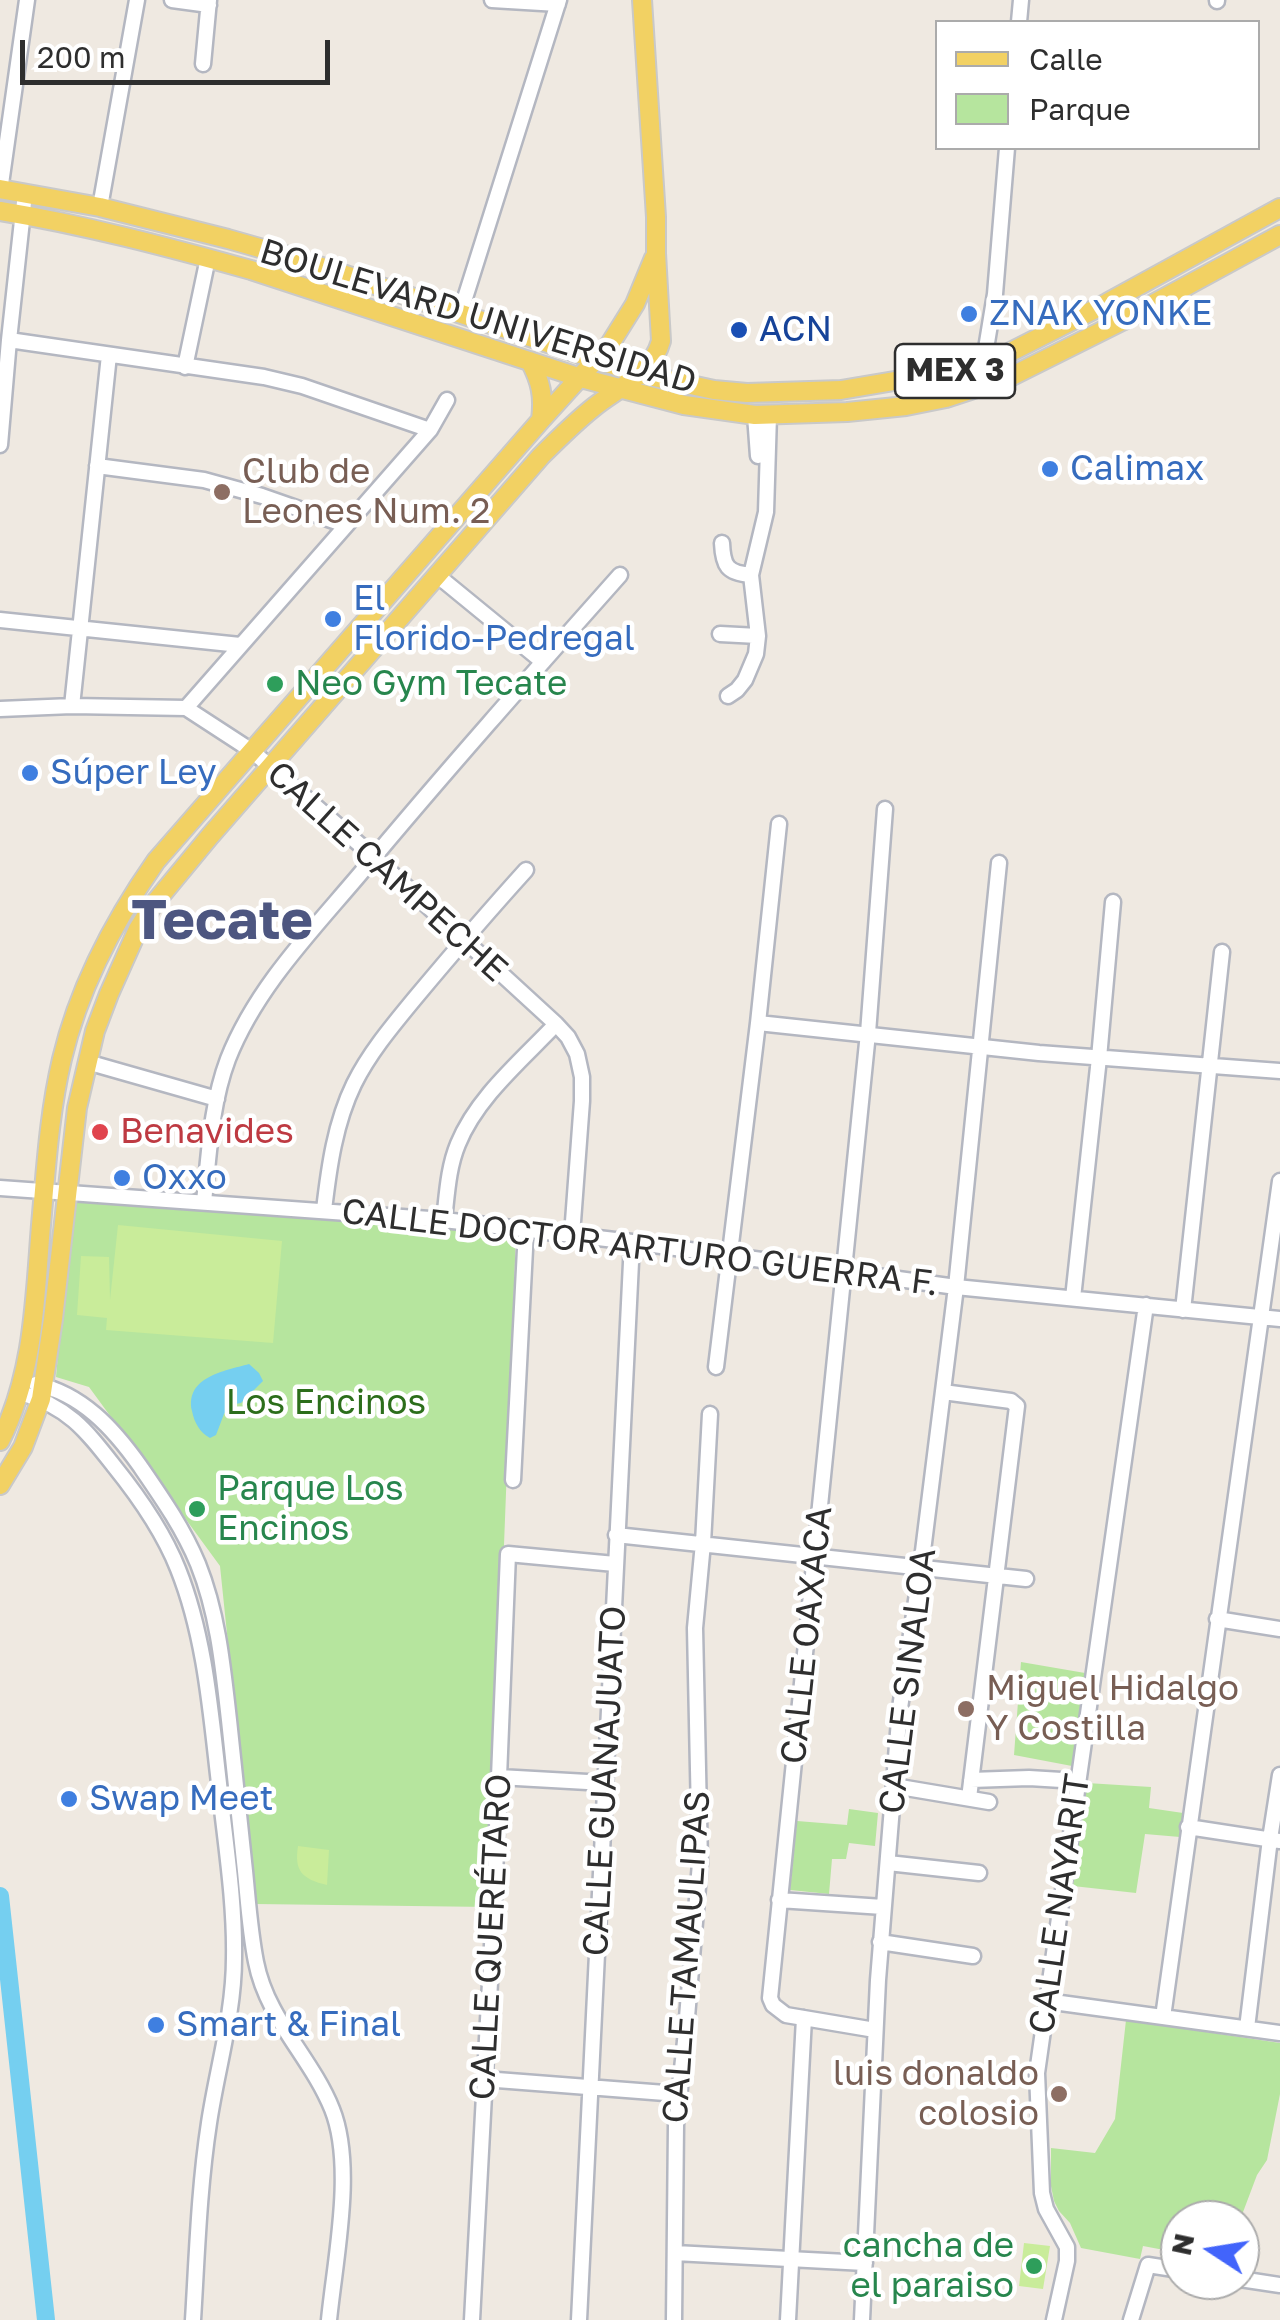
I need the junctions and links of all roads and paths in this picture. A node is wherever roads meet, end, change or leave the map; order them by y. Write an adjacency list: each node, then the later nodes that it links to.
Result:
1 (27, 0): 10 (street)
2 (137, 0): 12 (street)
3 (172, 0): 6 (street)
4 (492, 0): 7 (street)
5 (642, 0): 17 (main road)
6 (209, 2): 8 (street)
7 (558, 2): 21 (street)
8 (203, 64)
9 (1007, 150): 27 (street)
10 (0, 190): 11 (main road, BOULEVARD UNIVERSIDAD / MEX 3)
11 (26, 192): 12 (main road, BOULEVARD UNIVERSIDAD / MEX 3); 15 (street)
12 (100, 206): 19 (main road, BOULEVARD UNIVERSIDAD / MEX 3)
13 (1280, 208): 27 (main road, BOULEVARD UNIVERSIDAD / MEX 3)
14 (0, 211): 15 (main road, BOULEVARD UNIVERSIDAD / MEX 3)
15 (24, 215): 18 (main road, BOULEVARD UNIVERSIDAD / MEX 3); 22 (street)
16 (1280, 234): 33 (main road, BOULEVARD UNIVERSIDAD / MEX 3)
17 (656, 252): 23 (main road); 25 (main road)
18 (208, 258): 20 (main road, BOULEVARD UNIVERSIDAD / MEX 3); 28 (street)
19 (295, 258): 20 (main road); 21 (main road, BOULEVARD UNIVERSIDAD / MEX 3)
20 (252, 270): 26 (main road, BOULEVARD UNIVERSIDAD / MEX 3)
21 (460, 314): 25 (main road, BOULEVARD UNIVERSIDAD / MEX 3)
22 (9, 340): 24 (street); 38 (street)
23 (661, 341): 29 (main road); 31 (main road)
24 (109, 355): 28 (street); 39 (street)
25 (597, 359): 29 (main road, BOULEVARD UNIVERSIDAD / MEX 3); 30 (main road)
26 (530, 361): 30 (main road, BOULEVARD UNIVERSIDAD / MEX 3); 36 (main road)
27 (983, 366): 31 (main road, BOULEVARD UNIVERSIDAD / MEX 3); 33 (street)
28 (185, 367): 37 (street)
29 (640, 374): 31 (main road, BOULEVARD UNIVERSIDAD / MEX 3); 32 (main road)
30 (582, 378): 32 (main road, BOULEVARD UNIVERSIDAD / MEX 3); 36 (main road)
31 (681, 385)
32 (621, 388): 35 (main road, BOULEVARD UNIVERSIDAD / MEX 3); 43 (main road)
33 (978, 389): 35 (main road, BOULEVARD UNIVERSIDAD / MEX 3)
34 (447, 400): 37 (street)
35 (762, 415): 42 (street)
36 (541, 420): 55 (main road)
37 (430, 430): 40 (street)
38 (0, 445)
39 (97, 466): 40 (street); 46 (street)
40 (345, 525): 49 (street)
41 (722, 543): 42 (street)
42 (751, 575): 48 (street)
43 (438, 576): 50 (street); 56 (main road)
44 (620, 576): 50 (street)
45 (0, 620): 46 (street)
46 (81, 628): 49 (street); 52 (street)
47 (720, 634): 48 (street)
48 (758, 636): 51 (street)
49 (240, 645): 53 (street)
50 (543, 662): 59 (street)
51 (728, 696)
52 (72, 706): 53 (street); 54 (street)
53 (186, 708): 55 (street, CALLE CAMPECHE)
54 (0, 709)
55 (252, 750): 56 (street, CALLE CAMPECHE); 76 (main road)
56 (270, 766): 59 (street, CALLE CAMPECHE); 70 (main road)
57 (885, 808): 67 (street, CALLE OAXACA)
58 (779, 824): 65 (street)
59 (374, 857): 63 (street, CALLE CAMPECHE); 73 (street)
60 (999, 863): 68 (street, CALLE SINALOA)
61 (526, 870): 63 (street)
62 (1114, 902): 69 (street)
63 (464, 938): 66 (street, CALLE CAMPECHE); 79 (street)
64 (1222, 952): 71 (street)
65 (758, 1023): 67 (street); 84 (street)
66 (556, 1024): 80 (street); 82 (street, CALLE CAMPECHE)
67 (868, 1033): 68 (street); 85 (street, CALLE OAXACA)
68 (980, 1045): 69 (street); 86 (street, CALLE SINALOA)
69 (1099, 1058): 71 (street); 87 (street)
70 (86, 1062): 73 (street); 77 (main road)
71 (1210, 1067): 72 (street); 89 (street)
72 (1280, 1071)
73 (216, 1100): 78 (street)
74 (1280, 1181): 90 (street)
75 (0, 1188): 76 (street, CALLE DOCTOR ARTURO GUERRA F.)
76 (44, 1190): 77 (street, CALLE DOCTOR ARTURO GUERRA F.); 93 (main road)
77 (68, 1192): 78 (street, CALLE DOCTOR ARTURO GUERRA F.); 94 (main road)
78 (204, 1202): 79 (street, CALLE DOCTOR ARTURO GUERRA F.)
79 (324, 1210): 80 (street, CALLE DOCTOR ARTURO GUERRA F.)
80 (444, 1220): 81 (street, CALLE DOCTOR ARTURO GUERRA F.)
81 (526, 1230): 82 (street, CALLE DOCTOR ARTURO GUERRA F.); 98 (street)
82 (572, 1235): 83 (street, CALLE DOCTOR ARTURO GUERRA F.)
83 (632, 1242): 84 (street, CALLE DOCTOR ARTURO GUERRA F.); 100 (street, CALLE GUANAJUATO)
84 (730, 1256): 85 (street, CALLE DOCTOR ARTURO GUERRA F.); 92 (street)
85 (844, 1272): 86 (street, CALLE DOCTOR ARTURO GUERRA F.); 102 (street, CALLE OAXACA)
86 (956, 1287): 87 (street, CALLE DOCTOR ARTURO GUERRA F.); 95 (street, CALLE SINALOA)
87 (1072, 1298): 88 (street, CALLE DOCTOR ARTURO GUERRA F.)
88 (1146, 1304): 89 (street, CALLE DOCTOR ARTURO GUERRA F.); 114 (street, CALLE NAYARIT)
89 (1183, 1310): 90 (street, CALLE DOCTOR ARTURO GUERRA F.)
90 (1260, 1318): 91 (street, CALLE DOCTOR ARTURO GUERRA F.); 107 (street)
91 (1280, 1319)
92 (716, 1366)
93 (22, 1387): 94 (street); 97 (main road)
94 (42, 1392): 99 (main road); 109 (street); 110 (street)
95 (943, 1392): 104 (street, CALLE SINALOA); 105 (street)
96 (710, 1414): 101 (street, CALLE TAMAULIPAS)
97 (0, 1440)
98 (512, 1480)
99 (0, 1485)
100 (616, 1535): 101 (street); 103 (street, CALLE GUANAJUATO)
101 (703, 1543): 102 (street); 135 (street, CALLE TAMAULIPAS)
102 (816, 1556): 104 (street); 123 (street, CALLE OAXACA)
103 (615, 1564): 112 (street, CALLE QUERÉTARO); 115 (street, CALLE GUANAJUATO)
104 (921, 1567): 105 (street); 116 (street, CALLE SINALOA)
105 (994, 1576): 106 (street); 113 (street)
106 (1026, 1580)
107 (1217, 1619): 108 (street); 119 (street)
108 (1280, 1629)
109 (226, 1693): 110 (street); 141 (street)
110 (208, 1694): 140 (street)
111 (1280, 1775): 120 (street)
112 (498, 1777): 115 (street); 133 (street, CALLE QUERÉTARO)
113 (971, 1780): 114 (street); 117 (street)
114 (1078, 1781): 127 (street, CALLE NAYARIT)
115 (604, 1783): 134 (street, CALLE GUANAJUATO)
116 (894, 1786): 117 (street); 121 (street, CALLE SINALOA)
117 (969, 1798): 118 (street)
118 (990, 1802)
119 (1188, 1827): 120 (street); 128 (street)
120 (1275, 1840): 130 (street)
121 (888, 1863): 122 (street); 124 (street, CALLE SINALOA)
122 (979, 1874)
123 (779, 1900): 124 (street); 129 (street, CALLE OAXACA)
124 (883, 1907): 125 (street, CALLE SINALOA)
125 (880, 1942): 126 (street); 131 (street, CALLE SINALOA)
126 (973, 1956)
127 (1046, 2001): 128 (street); 147 (street, CALLE NAYARIT)
128 (1162, 2017): 130 (street)
129 (804, 2018): 131 (street); 137 (street)
130 (1247, 2028): 132 (street)
131 (875, 2030): 138 (street, CALLE SINALOA)
132 (1280, 2033)
133 (484, 2079): 134 (street); 142 (street, CALLE QUERÉTARO)
134 (592, 2088): 135 (street); 143 (street, CALLE GUANAJUATO)
135 (678, 2094): 136 (street, CALLE TAMAULIPAS)
136 (674, 2253): 137 (street); 144 (street, CALLE TAMAULIPAS)
137 (792, 2259): 138 (street); 145 (street)
138 (865, 2263): 146 (street, CALLE SINALOA)
139 (1160, 2267): 148 (street)
140 (193, 2320)
141 (329, 2320)
142 (472, 2320)
143 (579, 2320)
144 (674, 2320)
145 (788, 2320)
146 (862, 2320)
147 (1054, 2320)
148 (1132, 2320)

